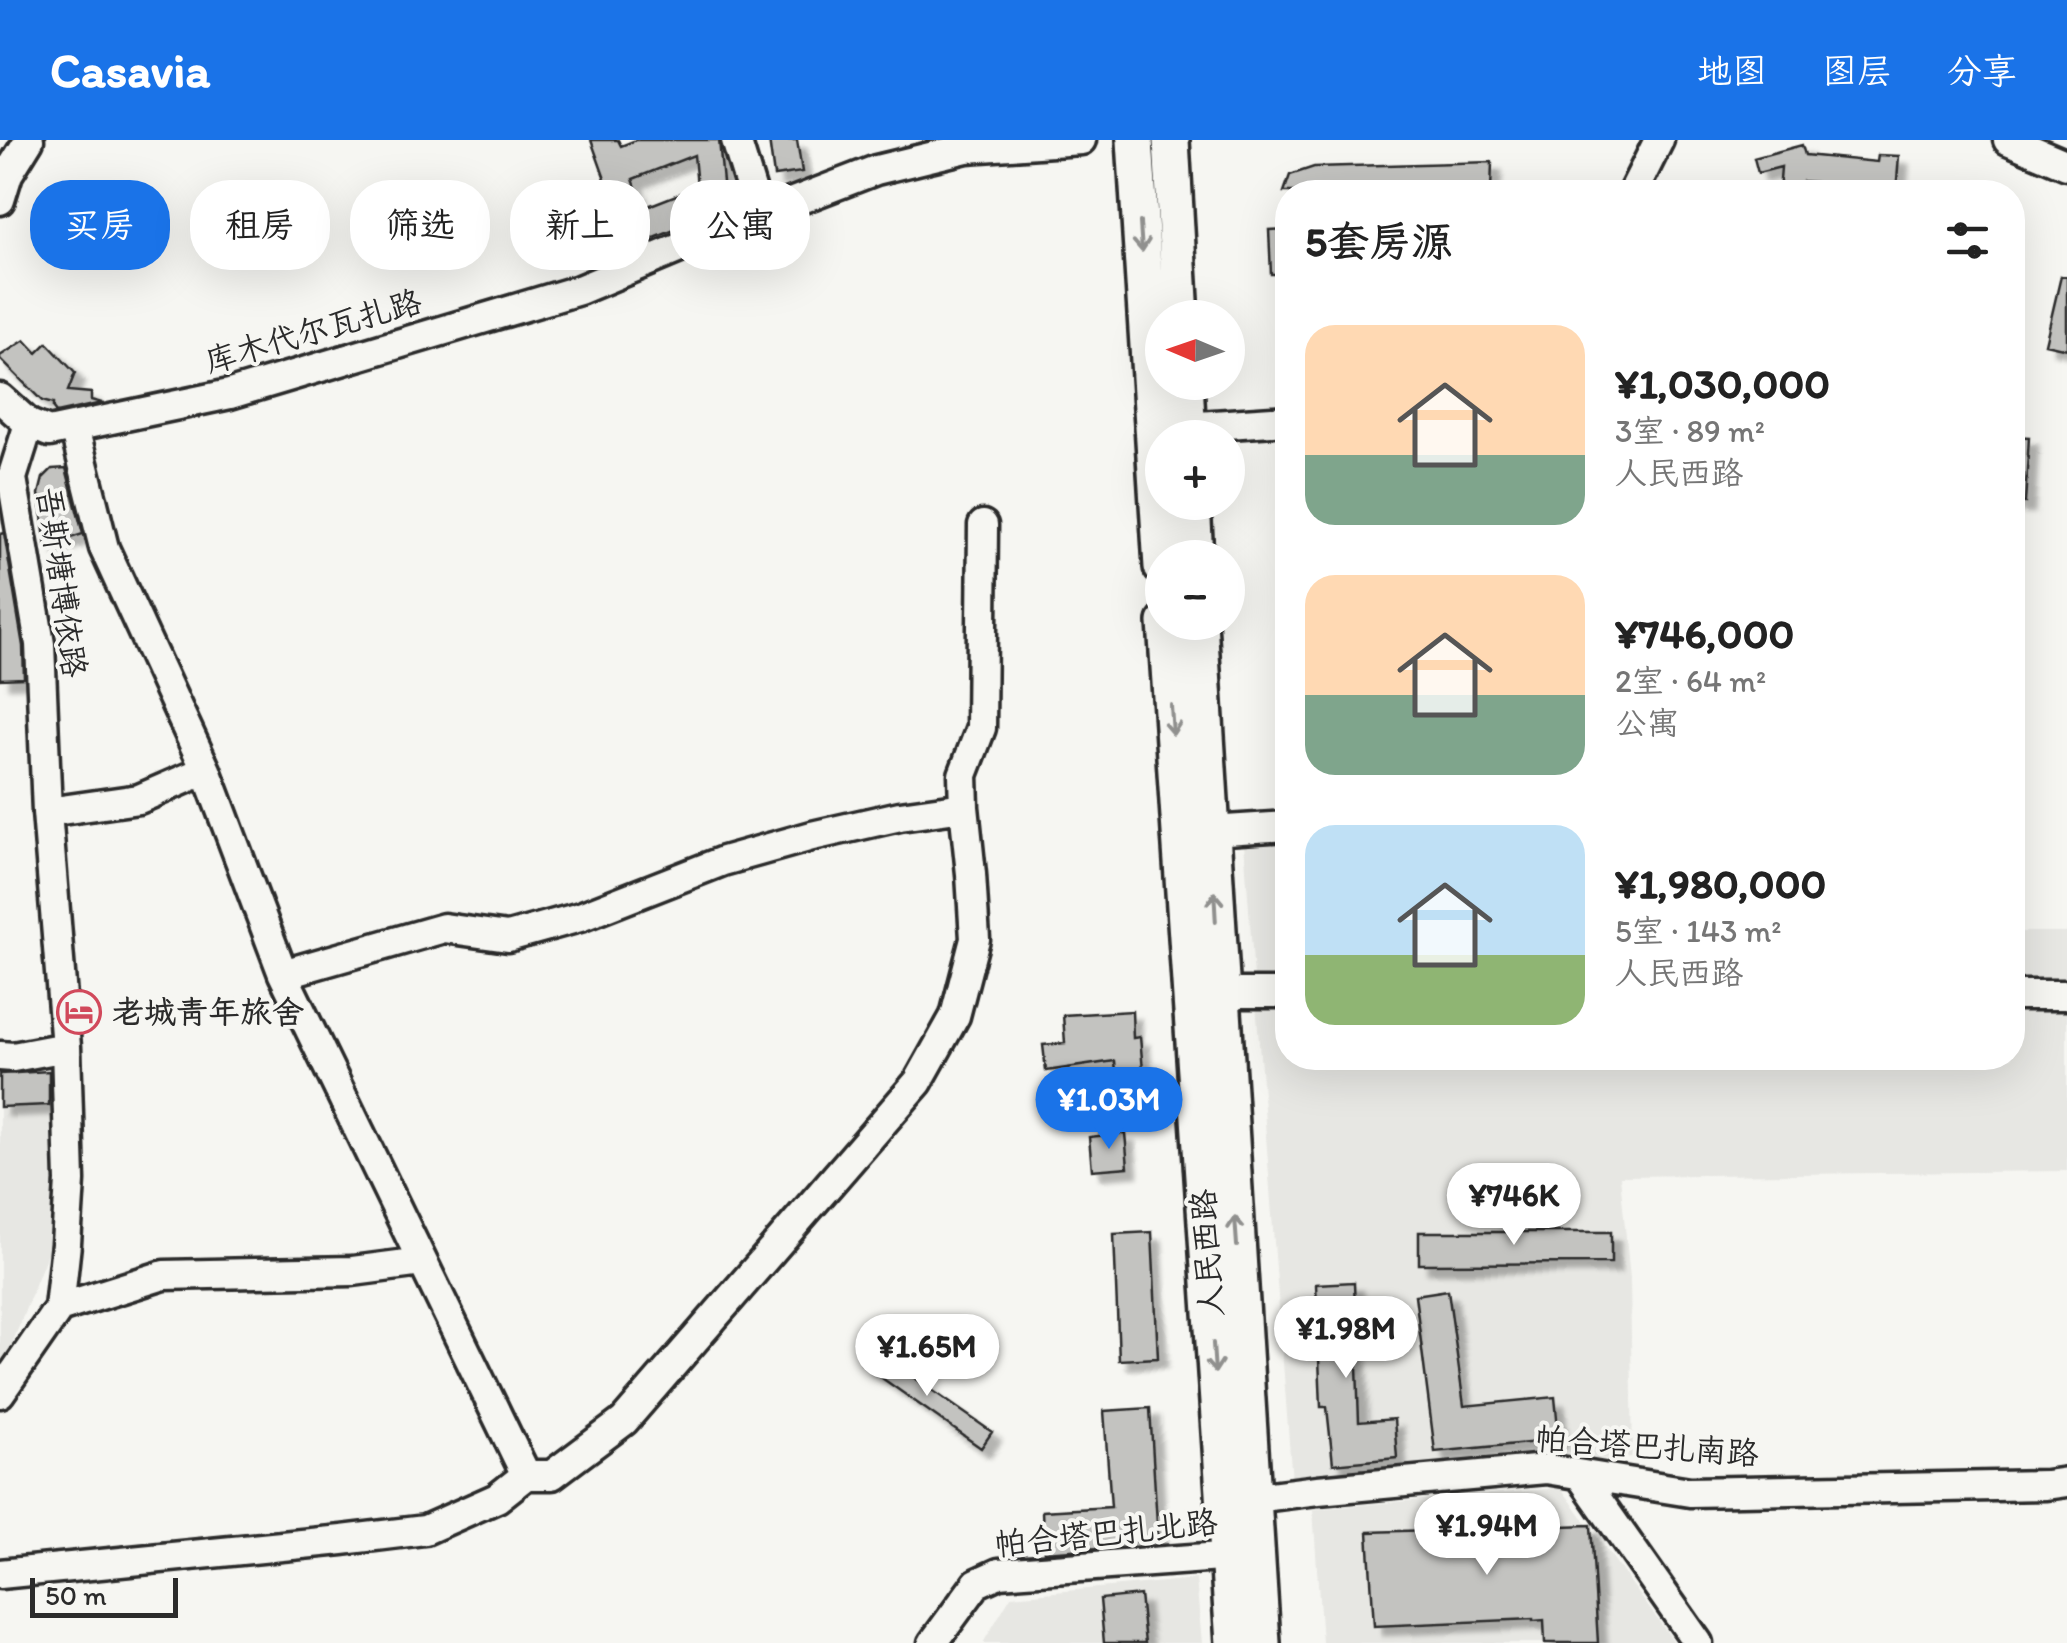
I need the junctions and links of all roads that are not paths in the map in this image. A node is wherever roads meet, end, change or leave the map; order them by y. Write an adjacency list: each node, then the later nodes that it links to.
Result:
1 (30, 140): 12 (street)
2 (736, 140): 9 (street)
3 (1081, 140): 11 (street, 库木代尔瓦扎路)
4 (1135, 140): 16 (main road, one-way to 16)
5 (1171, 140): 14 (main road)
6 (1659, 140): 10 (street)
7 (2008, 140): 8 (street)
8 (2067, 165)
9 (748, 180)
10 (1639, 180)
11 (810, 195)
12 (0, 200)
13 (670, 252): 20 (street, 库木代尔瓦扎路)
14 (1180, 300)
15 (0, 398): 18 (street)
16 (1174, 420)
17 (1275, 421): 19 (street)
18 (29, 424): 20 (street, 库木代尔瓦扎路); 26 (street, 吾斯塘博依路)
19 (1245, 424)
20 (74, 426): 24 (street)
21 (983, 525): 25 (street)
22 (1167, 640): 42 (main road, 人民西路, one-way to 42)
23 (1200, 640): 28 (main road, 人民西路)
24 (206, 770): 26 (street); 29 (street)
25 (964, 807): 29 (street); 40 (street)
26 (47, 812): 34 (street, 吾斯塘博依路)
27 (1275, 827): 28 (street)
28 (1211, 831): 30 (main road, 人民西路, one-way to 28)
29 (283, 974): 36 (street)
30 (1220, 993): 31 (street); 42 (main road, 人民西路, one-way to 30)
31 (1275, 993)
32 (2025, 995): 33 (street)
33 (2067, 995)
34 (66, 1047): 35 (street); 37 (street, 吾斯塘博依路)
35 (0, 1056)
36 (422, 1262): 37 (street); 40 (street)
37 (59, 1308): 38 (street, 吾斯塘博依路)
38 (0, 1393)
39 (1580, 1474): 41 (street, 帕合塔巴扎南路); 42 (street, 帕合塔巴扎南路); 48 (street)
40 (526, 1476): 44 (street)
41 (2067, 1482)
42 (1238, 1500): 43 (main road, 人民西路)
43 (1242, 1555): 45 (street, 帕合塔巴扎北路); 46 (main road, 人民西路); 47 (main road, 人民西路)
44 (0, 1574)
45 (933, 1643)
46 (1234, 1643)
47 (1262, 1643)
48 (1698, 1643)

